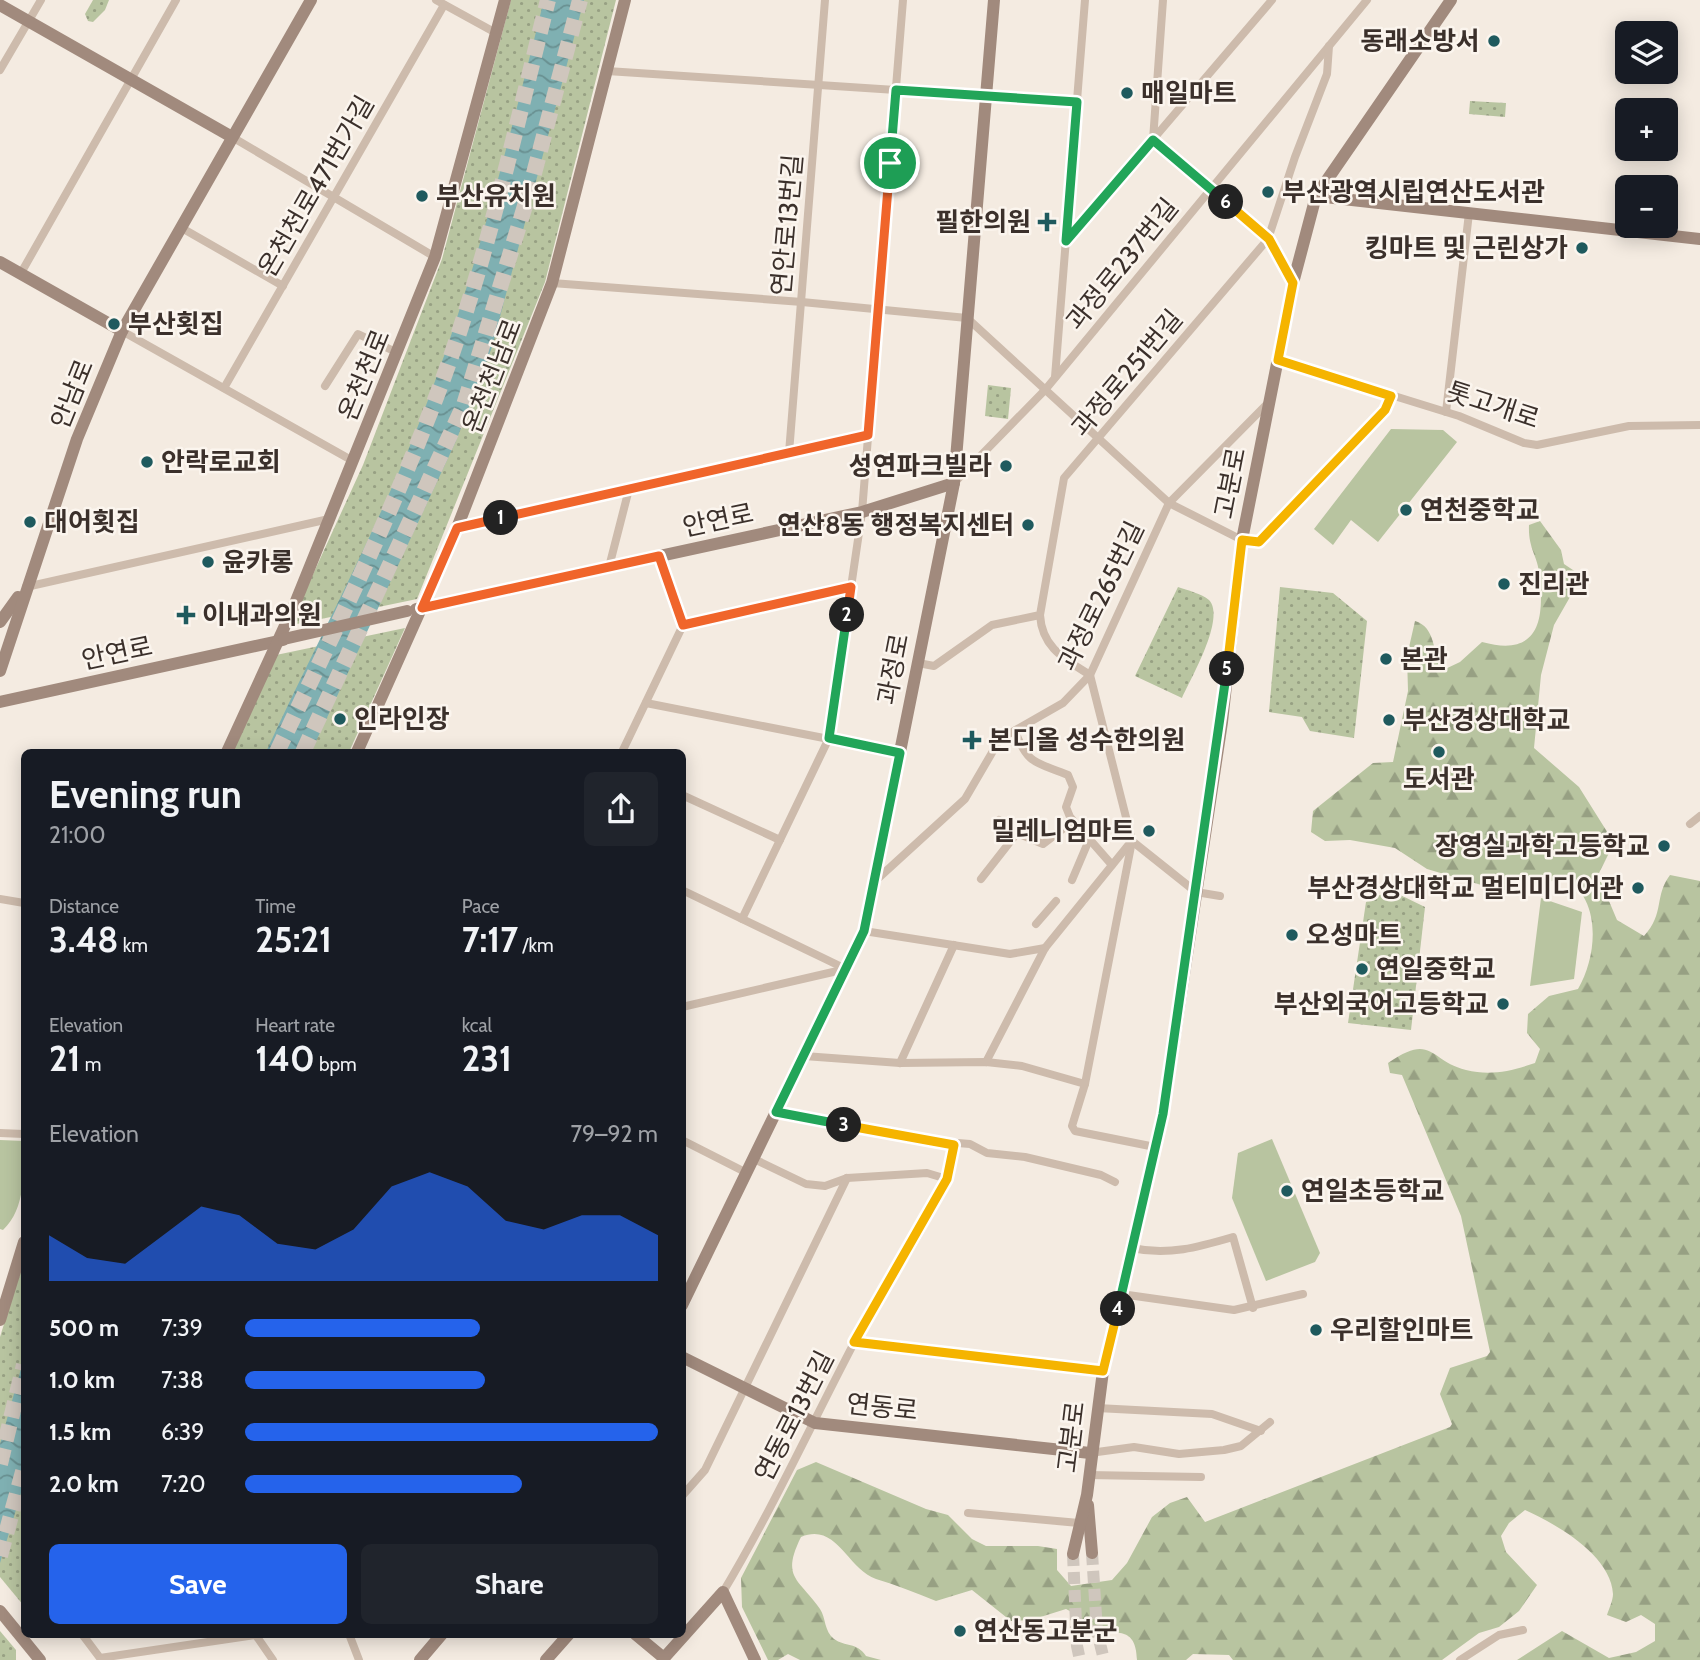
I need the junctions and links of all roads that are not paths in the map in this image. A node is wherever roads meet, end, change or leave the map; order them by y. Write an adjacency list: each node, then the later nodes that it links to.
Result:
1 (41, 0): 17 (street)
2 (176, 0): 22 (street)
3 (311, 0): 27 (street, 안남로)
4 (436, 0): 16 (street)
5 (505, 0): 18 (street, 온천천로)
6 (625, 0): 21 (street, 온천천남로)
7 (825, 0): 23 (street, 연안로13번길)
8 (903, 0): 24 (street)
9 (994, 0): 25 (street, 과정로)
10 (1085, 0): 26 (street)
11 (1163, 0): 28 (street)
12 (1272, 0): 28 (street)
13 (1367, 0): 19 (street, 과정로237번길)
14 (1451, 0): 30 (street, 고분로)
15 (0, 5): 17 (street)
16 (444, 5): 18 (street); 31 (street, 온천천로471번가길)
17 (28, 21): 20 (street); 22 (street)
18 (496, 33): 37 (street, 온천천로)
19 (1329, 46): 29 (street, 과정로237번길); 34 (street, 과정로251번길)
20 (0, 70)
21 (607, 71): 23 (street); 40 (street, 온천천남로)
22 (131, 79): 27 (street); 39 (street)
23 (819, 83): 24 (street); 43 (street, 연안로13번길)
24 (896, 90): 25 (street); 44 (street)
25 (986, 96): 26 (street); 45 (street, 과정로)
26 (1077, 102): 36 (street)
27 (232, 137): 31 (street); 33 (street, 안남로)
28 (1153, 140): 29 (street); 36 (street)
29 (1211, 189): 34 (street); 49 (street, 과정로237번길)
30 (1316, 196): 32 (street); 41 (street, 고분로)
31 (334, 197): 37 (street); 42 (street, 온천천로471번가길)
32 (1469, 213): 35 (street); 55 (street)
33 (180, 227): 42 (street); 46 (street, 안남로)
34 (1269, 239): 41 (street); 58 (street, 과정로251번길)
35 (1700, 239)
36 (1066, 241): 49 (street)
37 (435, 257): 47 (street, 온천천로)
38 (0, 262): 39 (street)
39 (20, 273): 46 (street)
40 (552, 283): 43 (street); 66 (street, 온천천남로)
41 (1293, 283): 48 (street, 고분로)
42 (283, 286): 51 (street, 온천천로471번가길)
43 (802, 302): 44 (street); 59 (street, 연안로13번길)
44 (878, 309): 45 (street); 57 (street)
45 (967, 318): 52 (street); 61 (street, 과정로)
46 (122, 331): 51 (street); 70 (street, 안남로)
47 (398, 353): 50 (street); 60 (street, 온천천로)
48 (1278, 360): 53 (street, 톳고개로); 54 (street, 고분로)
49 (1055, 378): 52 (street, 과정로237번길)
50 (325, 386)
51 (224, 388): 60 (street)
52 (1045, 390): 58 (street); 61 (street, 과정로237번길)
53 (1391, 396): 55 (street, 톳고개로); 67 (street)
54 (1269, 403): 63 (street, 과정로265번길); 67 (street, 고분로)
55 (1446, 412): 56 (street, 톳고개로)
56 (1700, 425)
57 (868, 435): 59 (street); 64 (street)
58 (1099, 439): 63 (street); 73 (street, 과정로251번길)
59 (789, 453): 62 (street)
60 (353, 461): 65 (street, 온천천로)
61 (954, 483): 64 (street, 안연로); 77 (street, 과정로)
62 (629, 489): 66 (street); 69 (street)
63 (1169, 503): 67 (street); 79 (street, 과정로265번길)
64 (862, 512): 68 (street, 안연로); 71 (street)
65 (329, 519): 70 (street); 76 (street, 온천천로)
66 (457, 528): 72 (street, 온천천남로)
67 (1242, 540): 102 (street, 고분로)
68 (659, 556): 69 (street, 안연로); 75 (street)
69 (610, 567): 72 (street, 안연로)
70 (26, 587): 74 (street, 안남로); 78 (street, 안남로)
71 (851, 587): 75 (street); 83 (street)
72 (422, 608): 76 (street, 안연로, bridge); 85 (street, 온천천남로)
73 (1040, 615): 77 (street); 79 (street)
74 (0, 622)
75 (683, 625): 81 (street)
76 (282, 640): 80 (street, 안연로); 84 (street, 온천천로)
77 (918, 663): 87 (street, 과정로)
78 (0, 671)
79 (1090, 675): 82 (street, 과정로265번길); 96 (street)
80 (0, 702)
81 (646, 703): 83 (street); 86 (street)
82 (1015, 731): 91 (street); 100 (street, 과정로265번길)
83 (829, 738): 87 (street); 95 (street)
84 (228, 749)
85 (358, 749)
86 (623, 749)
87 (900, 753): 100 (street, 과정로)
88 (686, 797): 95 (street)
89 (1700, 816): 92 (street)
90 (999, 820): 93 (street)
91 (1073, 821): 93 (street); 94 (street)
92 (1690, 824)
93 (1017, 833): 98 (street)
94 (1089, 839): 97 (street); 99 (street)
95 (780, 840): 107 (street)
96 (1132, 841): 97 (street); 102 (street); 117 (street)
97 (1112, 865): 111 (street)
98 (981, 879)
99 (1072, 880)
100 (873, 883): 109 (street, 과정로)
101 (686, 892): 107 (street)
102 (1196, 892): 103 (street); 123 (street, 고분로)
103 (1220, 896)
104 (0, 899): 106 (street)
105 (1056, 901): 108 (street)
106 (21, 902)
107 (742, 919): 112 (street)
108 (1036, 924)
109 (864, 931): 110 (street); 112 (street, 과정로)
110 (954, 946): 111 (street); 116 (street)
111 (1045, 948): 115 (street)
112 (846, 969): 113 (street); 114 (street, 과정로)
113 (686, 1006)
114 (804, 1056): 116 (street); 118 (street, 과정로)
115 (986, 1062): 116 (street); 117 (street)
116 (900, 1063)
117 (1085, 1084): 123 (street)
118 (776, 1112): 122 (street); 124 (street, 과정로)
119 (0, 1133): 120 (street)
120 (21, 1134)
121 (686, 1142): 125 (street)
122 (954, 1145): 127 (street, 연동로13번길); 128 (street)
123 (1155, 1147): 129 (street, 고분로)
124 (754, 1158): 125 (street, 과정로); 126 (street)
125 (747, 1173): 133 (street, 과정로)
126 (847, 1178): 127 (street); 139 (street)
127 (947, 1179): 136 (street, 연동로13번길)
128 (1115, 1182)
129 (1132, 1248): 131 (street, 고분로); 134 (street)
130 (21, 1252): 135 (street)
131 (1121, 1294): 134 (street); 138 (street, 고분로)
132 (1303, 1294): 134 (street)
133 (686, 1298)
134 (1253, 1308)
135 (0, 1320)
136 (854, 1342): 138 (street); 142 (street, 연동로13번길)
137 (686, 1359): 139 (street, 연동로)
138 (1103, 1371): 140 (street, 고분로)
139 (745, 1388): 142 (street, 연동로); 147 (street)
140 (1097, 1408): 143 (street); 144 (street, 고분로)
141 (1270, 1422): 143 (street)
142 (815, 1423): 144 (street, 연동로); 153 (street, 연동로13번길)
143 (1261, 1432): 144 (street)
144 (1090, 1453): 145 (street, 고분로)
145 (1088, 1475): 146 (street); 148 (street, 고분로)
146 (1201, 1477)
147 (686, 1491)
148 (1087, 1494): 150 (street, 고분로); 151 (street)
149 (968, 1513): 150 (street)
150 (1079, 1523): 152 (street, 고분로)
151 (1092, 1553)
152 (1073, 1554)
153 (723, 1592): 157 (street); 173 (street)
154 (0, 1611): 156 (street)
155 (1523, 1630): 174 (street)
156 (21, 1633)
157 (686, 1633)
158 (26, 1638): 168 (street)
159 (85, 1638): 160 (street)
160 (235, 1638)
161 (257, 1638): 169 (street)
162 (351, 1638): 170 (street)
163 (439, 1638): 171 (street)
164 (565, 1638): 172 (street)
165 (640, 1638): 167 (street)
166 (682, 1638): 167 (street)
167 (664, 1658)
168 (40, 1660)
169 (273, 1660)
170 (359, 1660)
171 (420, 1660)
172 (546, 1660)
173 (755, 1660)
174 (1460, 1660)

